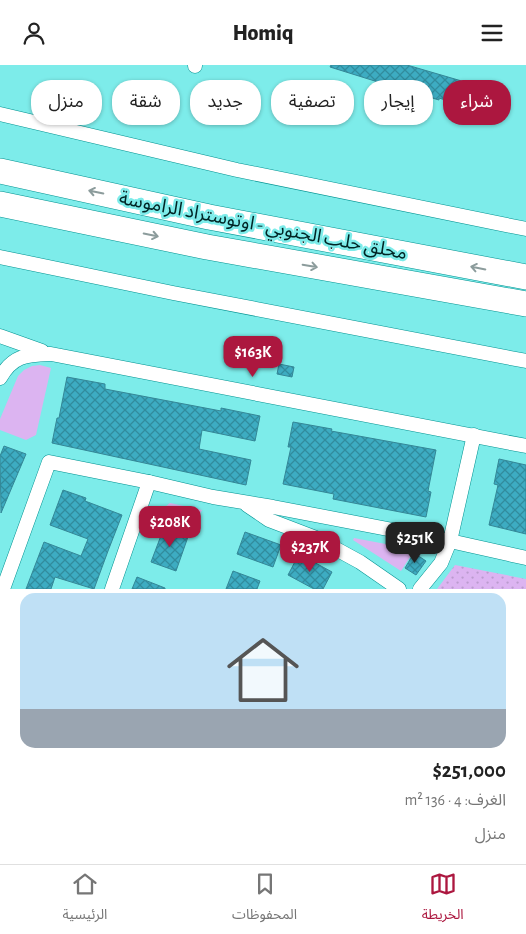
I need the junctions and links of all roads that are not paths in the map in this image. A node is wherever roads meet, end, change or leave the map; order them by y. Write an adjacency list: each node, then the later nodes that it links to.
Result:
1 (0, 114): 4 (street)
2 (0, 171): 6 (highway, محلق حلب الجنوبي - اوتوستراد الراموسة, one-way to 2)
3 (0, 204): 7 (highway, محلق حلب الجنوبي - اوتوستراد الراموسة, one-way to 7)
4 (526, 229)
5 (0, 257): 10 (street)
6 (526, 277)
7 (526, 305)
8 (0, 336): 9 (street)
9 (51, 354): 11 (street); 12 (street)
10 (526, 361)
11 (0, 378)
12 (474, 435): 13 (street); 16 (street)
13 (526, 446)
14 (149, 482): 15 (street); 18 (street); 20 (street)
15 (244, 503): 16 (street); 21 (street)
16 (450, 541): 17 (street); 22 (street)
17 (526, 558)
18 (5, 568): 19 (street)
19 (3, 589)
20 (112, 589)
21 (399, 589)
22 (420, 589)

